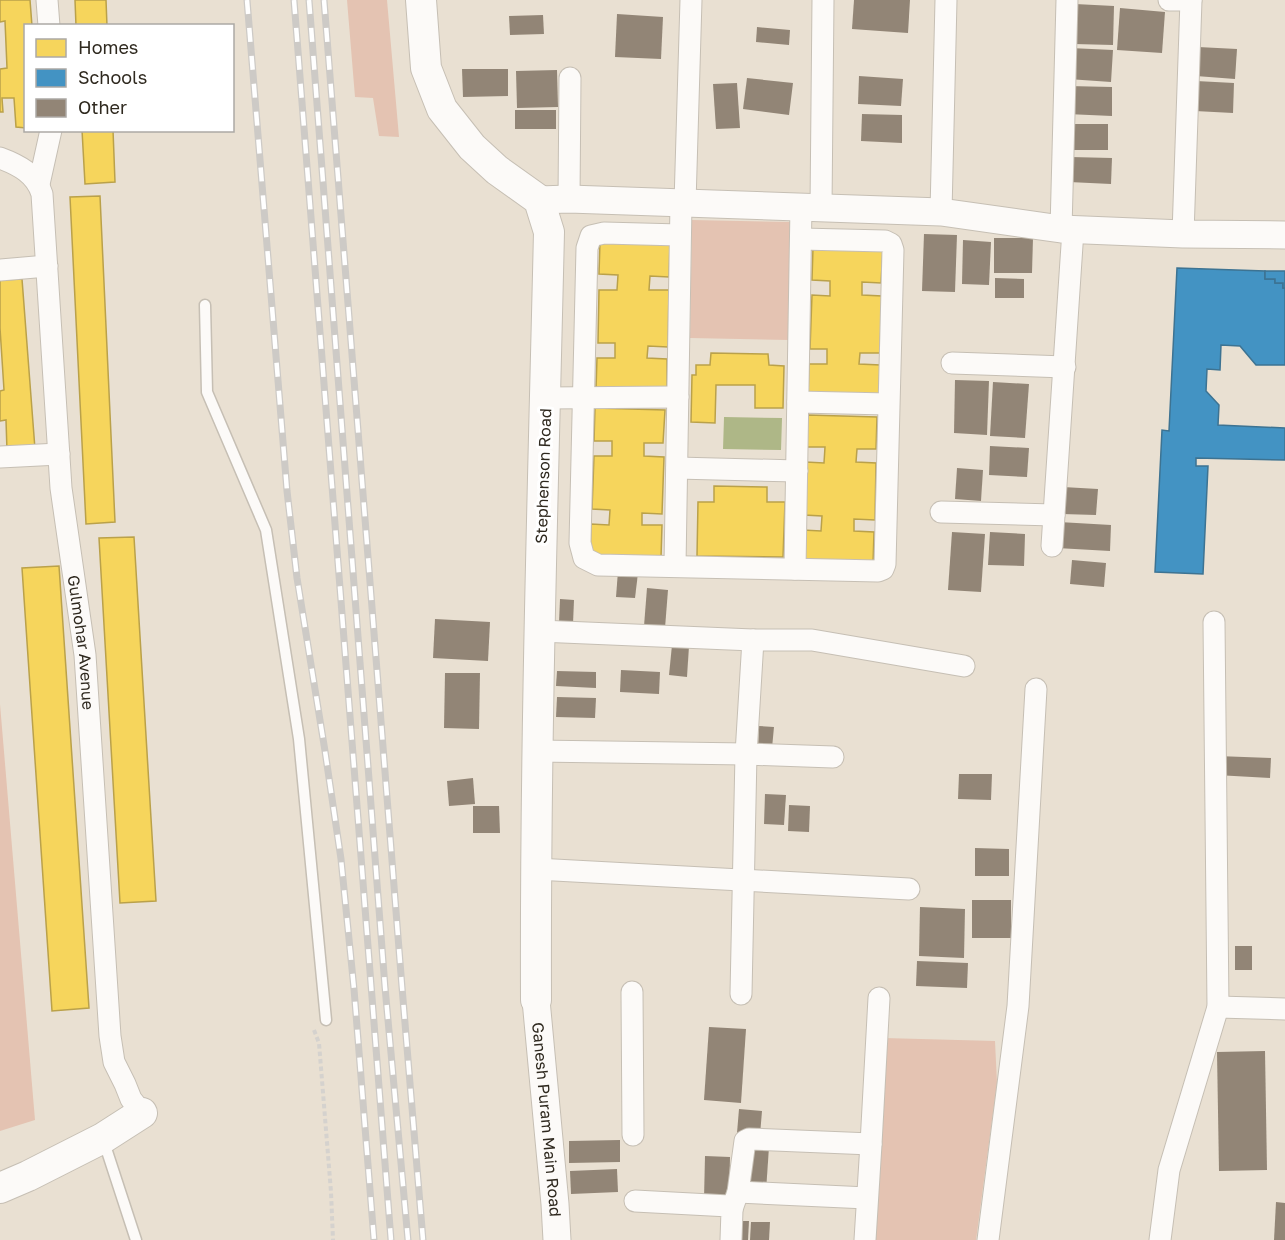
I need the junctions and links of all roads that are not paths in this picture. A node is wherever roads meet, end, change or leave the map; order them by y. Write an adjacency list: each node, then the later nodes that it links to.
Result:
1 (47, 0): 9 (street)
2 (421, 0): 15 (main road)
3 (692, 0): 16 (street)
4 (823, 0): 17 (street)
5 (946, 0): 18 (street)
6 (1067, 0): 19 (street)
7 (1169, 0): 8 (street)
8 (1191, 0): 20 (street)
9 (49, 24)
10 (570, 78): 14 (street)
11 (51, 132): 13 (street)
12 (0, 158): 13 (street)
13 (39, 184): 24 (street, Gulmohar Avenue)
14 (569, 199): 15 (street); 16 (street)
15 (539, 200): 31 (main road, Stephenson Road)
16 (683, 203): 17 (street); 21 (street)
17 (811, 207): 18 (street); 23 (street)
18 (941, 212): 19 (street)
19 (1067, 229): 20 (street); 28 (street)
20 (1184, 234): 22 (street)
21 (680, 235): 29 (street); 30 (street)
22 (1285, 235)
23 (801, 239): 32 (street); 33 (street)
24 (47, 266): 25 (street); 34 (street, Gulmohar Avenue)
25 (0, 270)
26 (206, 304): 60 (lane)
27 (952, 363): 28 (street)
28 (1065, 367): 39 (street)
29 (583, 397): 30 (street); 31 (street); 41 (street)
30 (678, 397): 36 (street)
31 (545, 398): 44 (main road, Stephenson Road)
32 (798, 402): 33 (street); 37 (street)
33 (888, 404): 42 (street)
34 (59, 453): 35 (street); 61 (street, Gulmohar Avenue)
35 (0, 458)
36 (677, 468): 37 (street); 41 (street)
37 (797, 471): 42 (street)
38 (942, 512): 39 (street)
39 (1054, 515): 40 (street)
40 (1052, 546)
41 (675, 566): 42 (street)
42 (795, 569)
43 (1214, 622): 58 (street)
44 (539, 631): 45 (street); 48 (main road, Stephenson Road)
45 (753, 640): 46 (street); 49 (street)
46 (964, 666)
47 (1036, 689): 74 (street)
48 (537, 751): 49 (street); 51 (main road, Stephenson Road)
49 (746, 754): 50 (street); 52 (street)
50 (833, 757)
51 (536, 869): 52 (street); 57 (main road, Stephenson Road)
52 (743, 880): 53 (street); 55 (street)
53 (909, 889)
54 (632, 992): 62 (street)
55 (741, 994)
56 (879, 998): 64 (street)
57 (536, 1000): 71 (street, Ganesh Puram Main Road)
58 (1218, 1007): 59 (street); 75 (street)
59 (1285, 1009)
60 (326, 1020)
61 (136, 1106): 63 (main road); 65 (main road)
62 (633, 1135)
63 (103, 1138): 66 (main road); 70 (lane)
64 (871, 1144): 67 (street); 69 (street)
65 (0, 1172)
66 (0, 1188)
67 (867, 1198): 69 (street); 73 (street)
68 (635, 1201): 69 (street)
69 (735, 1201): 72 (street)
70 (136, 1240)
71 (557, 1240)
72 (731, 1240)
73 (864, 1240)
74 (988, 1240)
75 (1160, 1240): 76 (street)
76 (1169, 1240)

